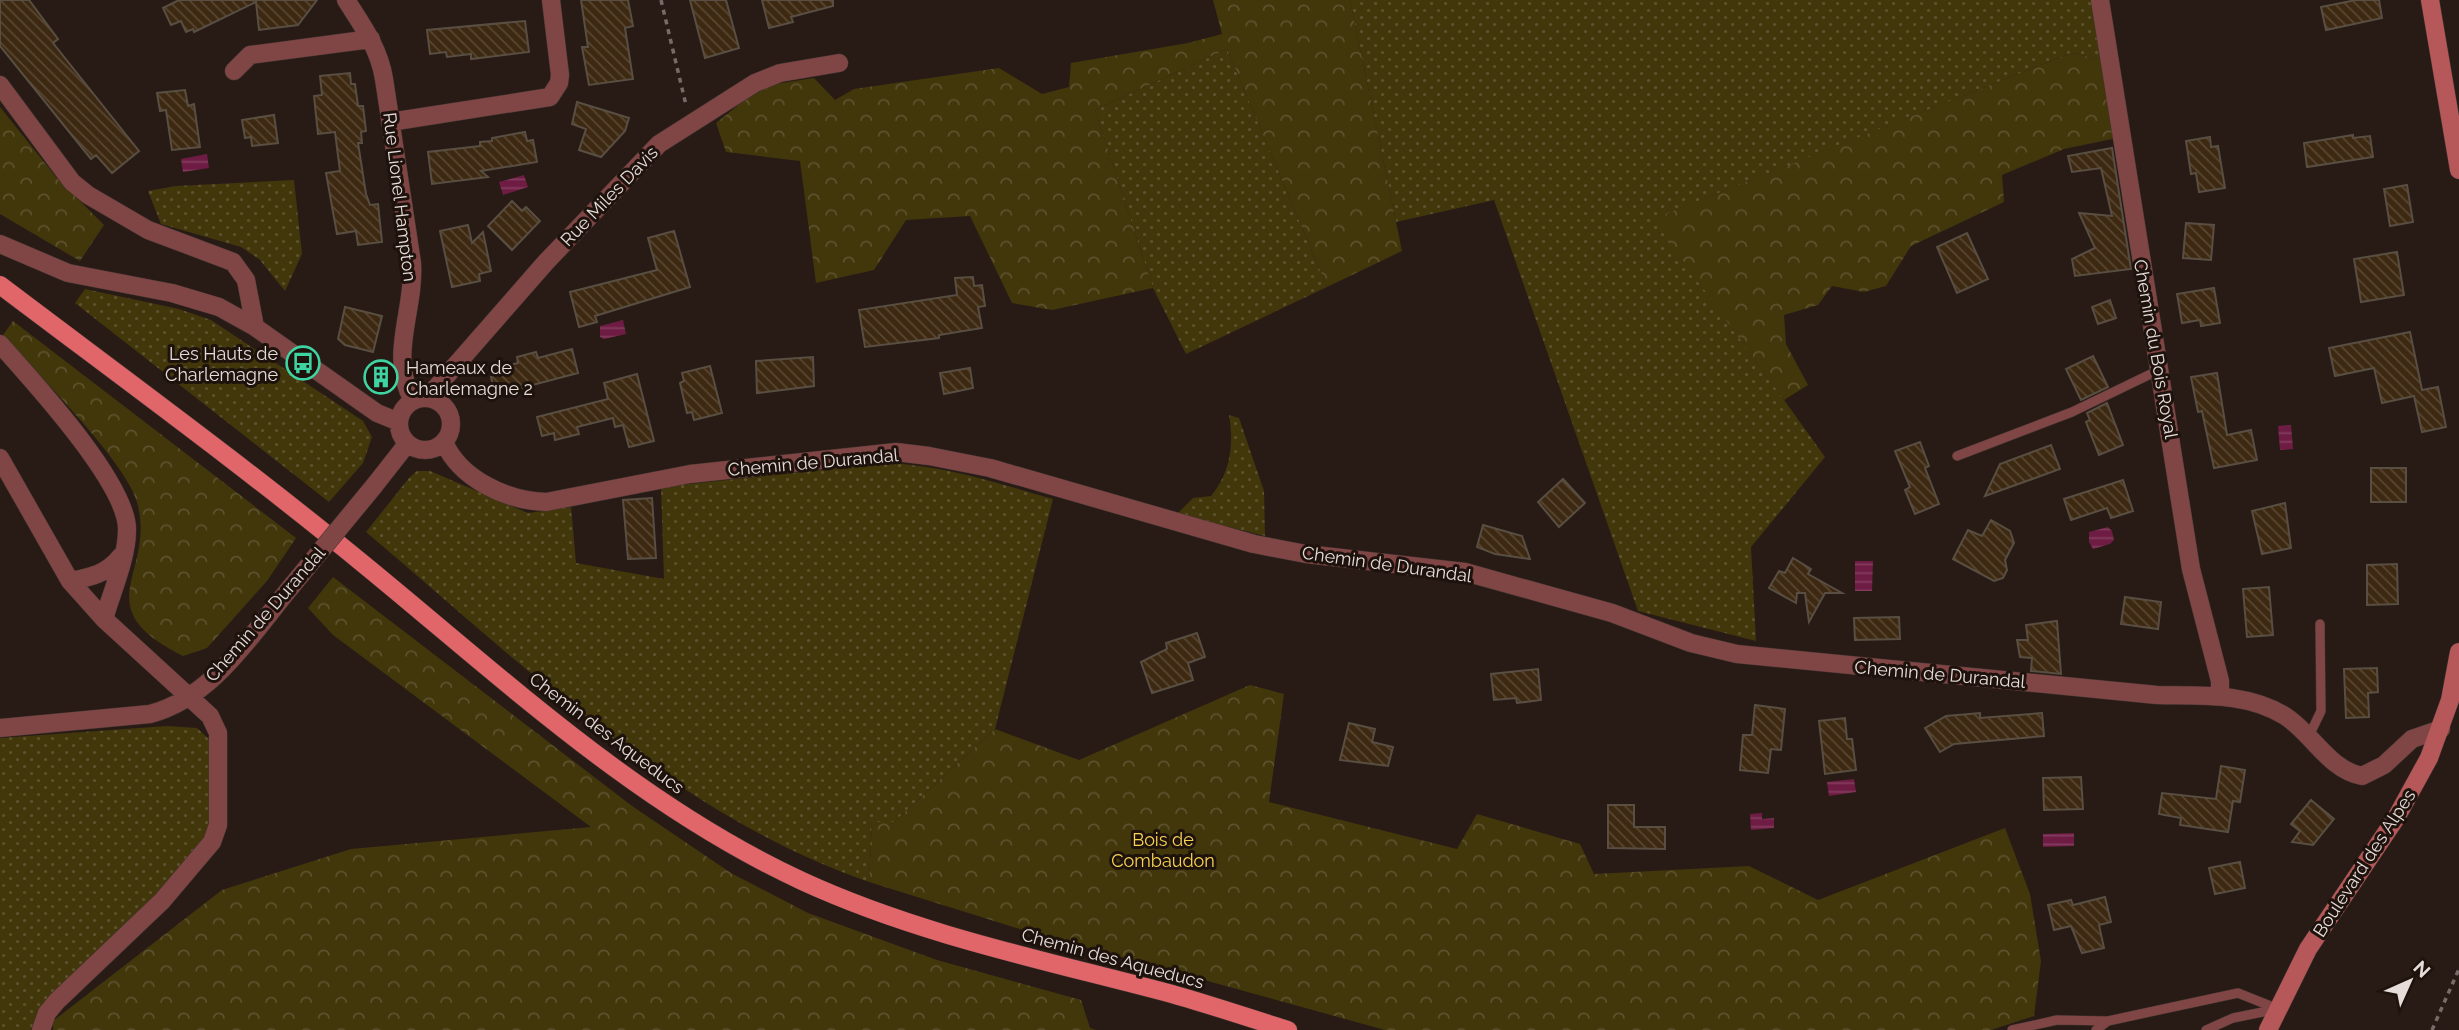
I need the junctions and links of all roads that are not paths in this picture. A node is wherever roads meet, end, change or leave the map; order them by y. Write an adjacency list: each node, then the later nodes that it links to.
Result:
1 (346, 0): 5 (street, Rue Lionel Hampton)
2 (551, 0): 9 (street)
3 (2100, 0): 15 (street, Chemin du Bois Royal)
4 (2430, 0): 10 (street)
5 (371, 39): 7 (street); 9 (street, Rue Lionel Hampton)
6 (839, 63): 16 (street, Rue Miles Davis)
7 (234, 71)
8 (0, 85): 13 (street)
9 (390, 122): 16 (street, Rue Lionel Hampton)
10 (2459, 170)
11 (0, 244): 13 (street)
12 (0, 285): 35 (main road, Chemin des Aqueducs)
13 (255, 327): 17 (street)
14 (0, 345): 22 (street)
15 (2159, 370): 20 (lane); 27 (street, Chemin du Bois Royal)
16 (420, 400): 17 (street); 18 (street)
17 (399, 422): 19 (street)
18 (444, 442): 19 (street); 27 (street, Chemin de Durandal)
19 (407, 444): 28 (street, Chemin de Durandal, bridge)
20 (1957, 456)
21 (0, 458): 23 (street)
22 (123, 553): 23 (street); 24 (street)
23 (70, 581): 24 (street)
24 (104, 618): 28 (street)
25 (2320, 624): 31 (lane)
26 (2459, 652): 30 (street, Boulevard des Alpes)
27 (2220, 696): 31 (street, Chemin de Durandal)
28 (191, 697): 29 (street, Chemin de Durandal); 34 (street)
29 (0, 728)
30 (2441, 729): 31 (street, Chemin de Durandal); 32 (street, Boulevard des Alpes)
31 (2309, 736)
32 (2278, 1009): 33 (lane); 38 (lane); 39 (street, Boulevard des Alpes)
33 (2108, 1021): 36 (lane); 37 (lane)
34 (41, 1030)
35 (1288, 1030)
36 (2012, 1030)
37 (2096, 1030)
38 (2206, 1030)
39 (2268, 1030)

